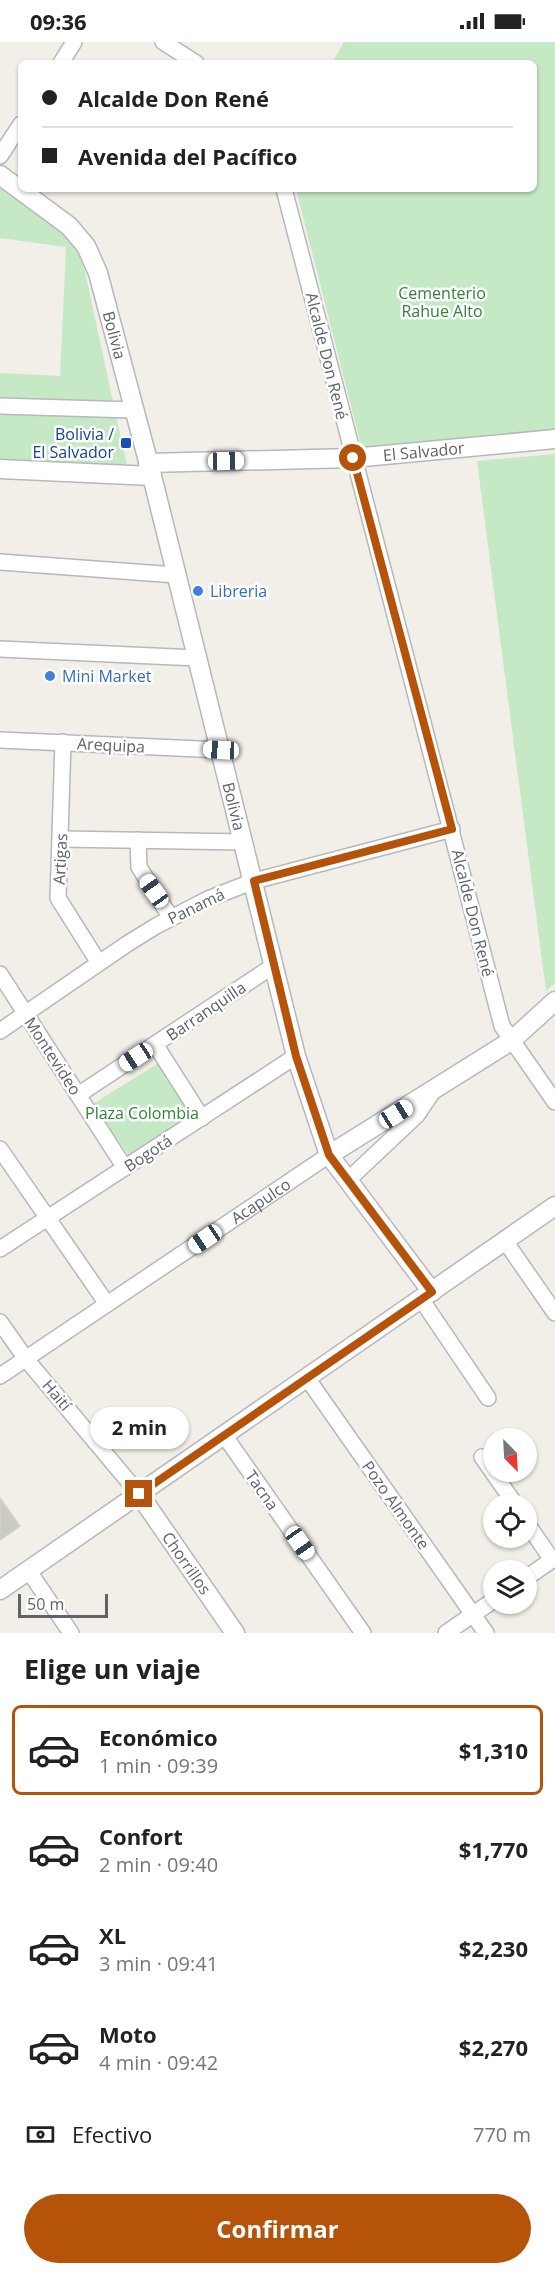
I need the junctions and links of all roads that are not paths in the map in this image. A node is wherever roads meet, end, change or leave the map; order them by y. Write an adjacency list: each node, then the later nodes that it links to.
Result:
1 (74, 42): 3 (street)
2 (163, 42): 4 (street)
3 (63, 60)
4 (191, 60)
5 (18, 129): 6 (street)
6 (0, 156)
7 (0, 176): 8 (street, Bolivia)
8 (18, 189)
9 (22, 192): 12 (street, Bolivia)
10 (285, 192): 14 (street, Alcalde Don René)
11 (0, 406): 12 (street)
12 (133, 410): 16 (street, Bolivia)
13 (555, 439): 14 (street, El Salvador)
14 (353, 458): 16 (street, El Salvador); 24 (street, Alcalde Don René)
15 (0, 469): 16 (street, El Salvador)
16 (150, 469): 18 (street, Bolivia)
17 (0, 562): 18 (street)
18 (176, 575): 20 (street, Bolivia)
19 (0, 649): 20 (street)
20 (197, 658): 23 (street, Bolivia)
21 (0, 740): 22 (street, Arequipa)
22 (63, 742): 23 (street, Arequipa); 25 (street, Artigas)
23 (221, 750): 27 (street, Bolivia)
24 (452, 829): 28 (street, Panamá); 36 (street, Alcalde Don René)
25 (61, 838): 26 (street); 30 (street, Artigas)
26 (138, 840): 27 (street); 29 (street)
27 (244, 842): 28 (street, Bolivia)
28 (254, 881): 29 (street, Panamá); 31 (street, Bolivia)
29 (171, 918): 30 (street, Panamá)
30 (99, 963): 34 (street, Panamá)
31 (273, 966): 37 (street, Barranquilla); 38 (street, Bolivia)
32 (0, 974): 34 (street, Montevideo)
33 (555, 1001): 36 (street, Acapulco)
34 (25, 1013): 35 (street, Panamá); 40 (street, Montevideo)
35 (0, 1031)
36 (511, 1041): 39 (street, Acapulco); 41 (street, Alcalde Don René)
37 (155, 1044): 40 (street, Barranquilla); 42 (street)
38 (296, 1056): 42 (street, Bogotá); 44 (street, Bolivia)
39 (434, 1090): 44 (street, Acapulco); 46 (street, Acapulco)
40 (78, 1095): 45 (street, Montevideo)
41 (555, 1102)
42 (202, 1118): 45 (street, Bogotá)
43 (0, 1149): 48 (street)
44 (329, 1155): 46 (street, Bolivia); 52 (street, Acapulco)
45 (125, 1168): 48 (street, Bogotá)
46 (347, 1181): 51 (street, Bolivia)
47 (555, 1206): 49 (street)
48 (48, 1218): 50 (street, Bogotá); 52 (street)
49 (505, 1241): 51 (street); 53 (street)
50 (0, 1249)
51 (426, 1295): 57 (street); 58 (street)
52 (107, 1304): 55 (street, Acapulco)
53 (555, 1313)
54 (0, 1322): 55 (street, Haití)
55 (26, 1359): 56 (street, Acapulco); 61 (street, Haití)
56 (0, 1376)
57 (307, 1378): 59 (street); 69 (street, Pozo Almonte)
58 (488, 1398)
59 (224, 1435): 61 (street); 72 (street, Tacna)
60 (482, 1457): 62 (street)
61 (139, 1494): 65 (street); 71 (street, Chorrillos)
62 (507, 1494)
63 (537, 1537): 64 (street)
64 (554, 1559): 66 (street)
65 (28, 1570): 67 (street); 70 (street)
66 (537, 1571)
67 (0, 1590)
68 (483, 1608): 69 (street)
69 (473, 1615): 73 (street); 74 (street, Pozo Almonte)
70 (71, 1633)
71 (236, 1633)
72 (363, 1633)
73 (446, 1633)
74 (486, 1633)

